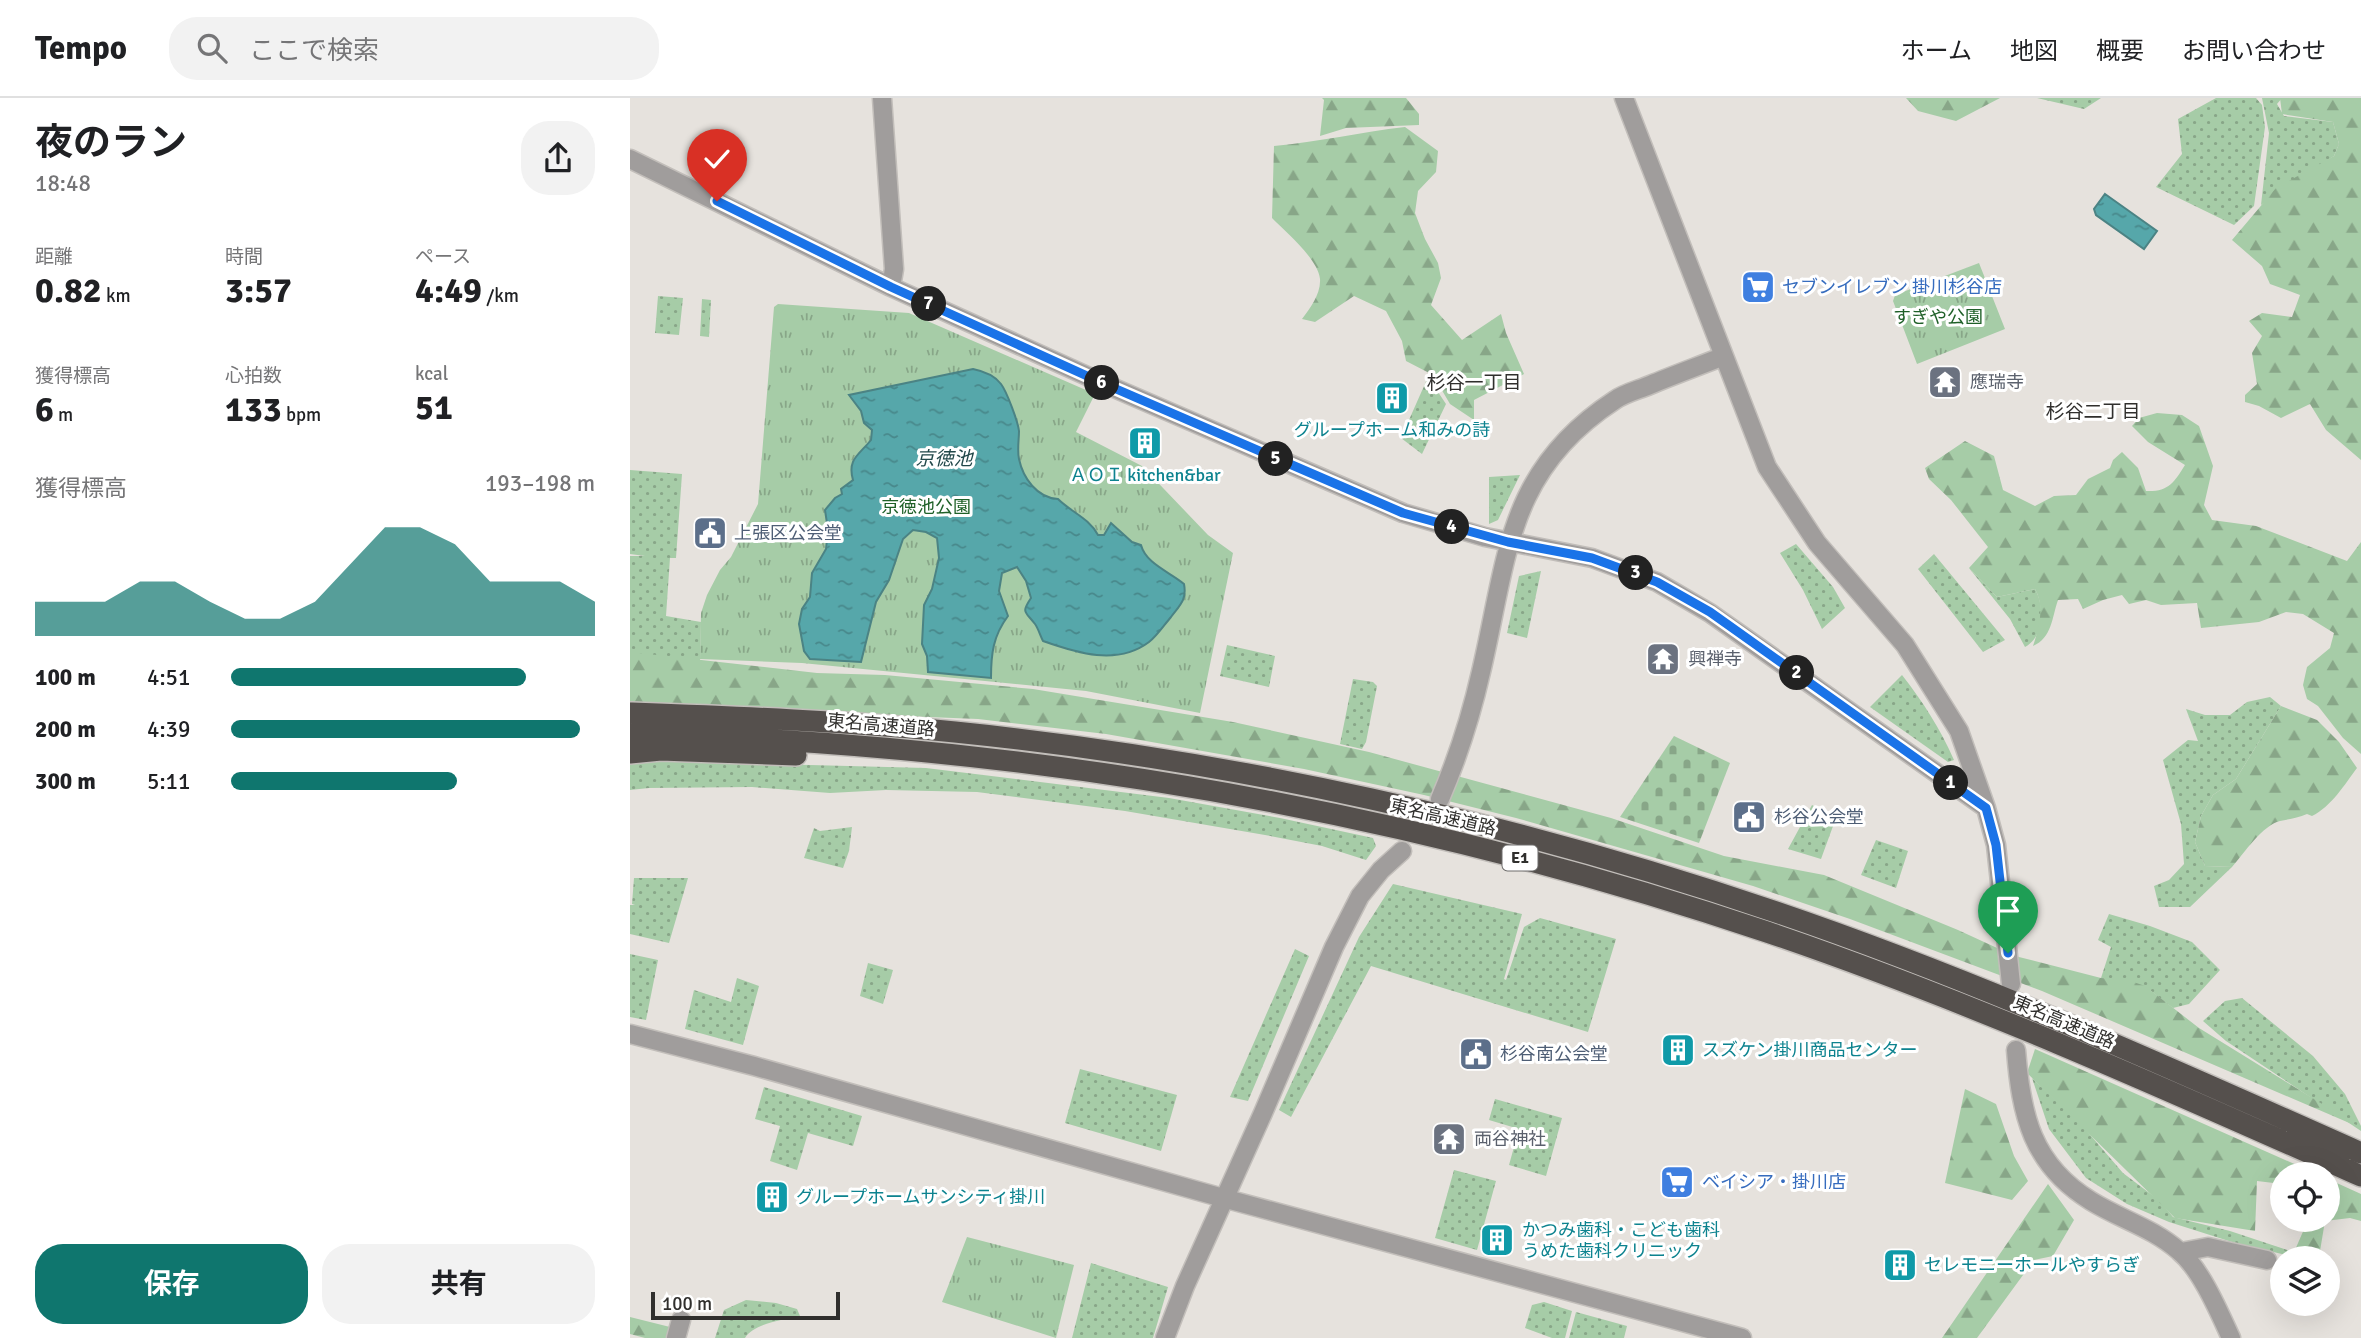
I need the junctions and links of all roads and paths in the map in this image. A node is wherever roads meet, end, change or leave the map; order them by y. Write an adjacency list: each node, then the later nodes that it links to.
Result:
1 (882, 98): 4 (street)
2 (1623, 98): 5 (street)
3 (630, 159): 4 (street)
4 (891, 287): 6 (street)
5 (1724, 356): 6 (street); 12 (street)
6 (1508, 542): 11 (street); 12 (street)
7 (630, 713): 17 (highway, 東名高速道路 / E1)
8 (630, 734): 10 (highway, 東名高速道路 / E1)
9 (630, 752): 10 (highway)
10 (1035, 762): 18 (highway, 東名高速道路 / E1)
11 (1440, 799)
12 (1986, 808): 14 (street)
13 (1402, 851): 19 (street)
14 (2011, 984)
15 (630, 1034): 19 (street)
16 (2016, 1050): 20 (street)
17 (2361, 1153)
18 (2361, 1176)
19 (1223, 1198): 24 (street); 25 (street)
20 (2181, 1252): 21 (street); 26 (street)
21 (2267, 1260)
22 (681, 1320): 23 (street)
23 (676, 1338)
24 (1166, 1338)
25 (1742, 1338)
26 (2229, 1338)

